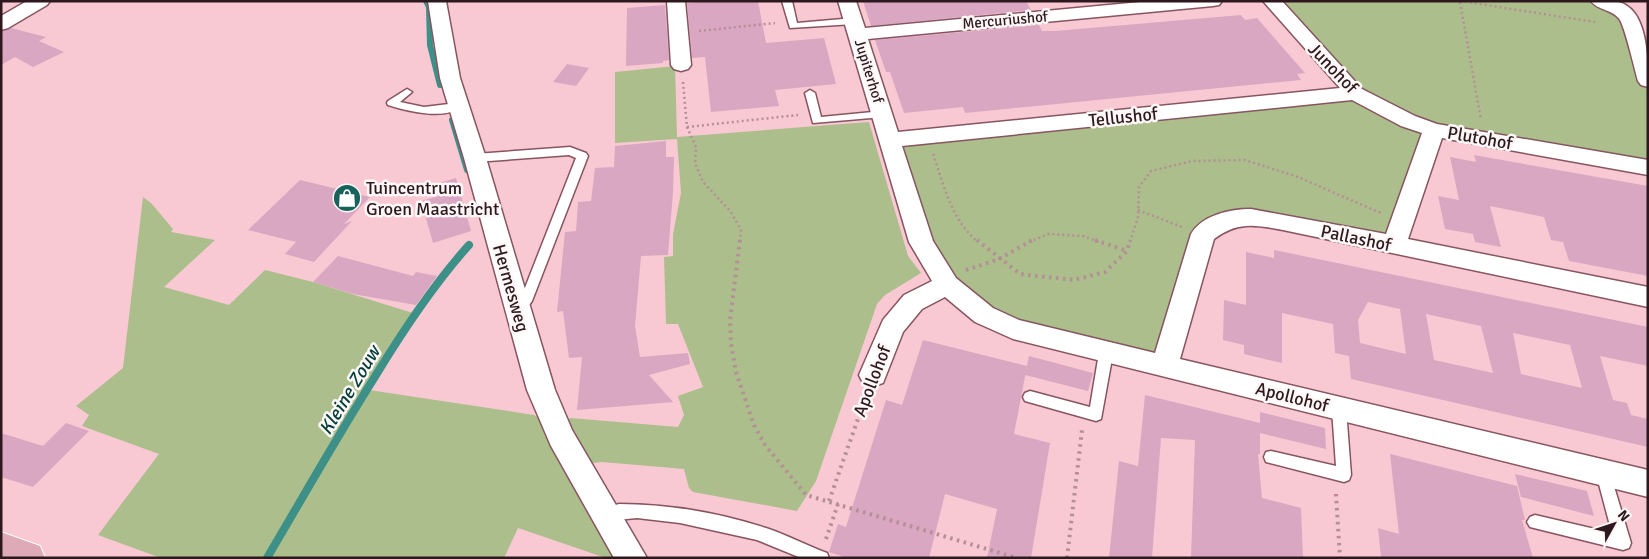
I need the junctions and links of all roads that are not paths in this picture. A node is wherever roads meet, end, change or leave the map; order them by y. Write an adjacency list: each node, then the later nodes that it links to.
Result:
1 (41, 1): 9 (street)
2 (437, 1): 16 (street, Hermesweg)
3 (676, 1): 11 (street)
4 (787, 1): 10 (lane)
5 (847, 1): 10 (street, Jupiterhof)
6 (1213, 1): 10 (street, Mercuriushof)
7 (1272, 1): 15 (street, Junohof)
8 (1600, 1): 12 (street)
9 (1, 24)
10 (856, 27): 17 (street, Jupiterhof)
11 (681, 65)
12 (1648, 81)
13 (407, 92): 16 (lane)
14 (810, 93): 17 (lane)
15 (1355, 93): 18 (street, Junohof); 19 (street, Tellushof)
16 (458, 106): 20 (street, Hermesweg)
17 (883, 114): 19 (street, Jupiterhof)
18 (1434, 130): 21 (street, Plutohof); 22 (street, Plutohof)
19 (891, 140): 23 (street, Apollohof)
20 (476, 158): 25 (street, Hermesweg); 25 (lane)
21 (1648, 168)
22 (1394, 246): 24 (street, Pallashof); 27 (street, Pallashof)
23 (945, 282): 26 (street, Apollohof); 28 (street, Apollohof)
24 (1648, 297)
25 (516, 305): 34 (street, Hermesweg)
26 (1106, 352): 27 (street, Apollohof); 29 (lane)
27 (1164, 366): 30 (street, Apollohof)
28 (873, 375)
29 (1030, 397)
30 (1339, 409): 31 (lane); 32 (street, Apollohof)
31 (1271, 457)
32 (1603, 473): 33 (street, Apollohof); 35 (lane)
33 (1648, 484)
34 (606, 514): 38 (street, Hermesweg); 39 (lane)
35 (1535, 522)
36 (1, 548): 37 (main road)
37 (28, 558)
38 (631, 558)
39 (820, 558)

